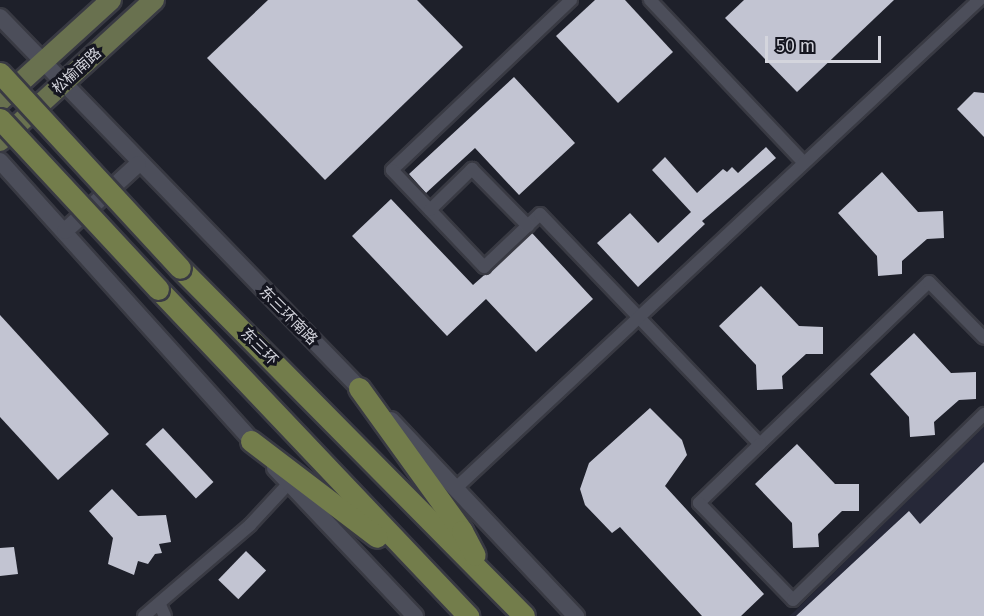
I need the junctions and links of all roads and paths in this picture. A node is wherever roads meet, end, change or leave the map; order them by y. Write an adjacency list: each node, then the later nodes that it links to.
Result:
1 (111, 0): 7 (main road)
2 (154, 0): 9 (main road, 松榆南路)
3 (571, 0): 16 (street)
4 (650, 0): 14 (street)
5 (979, 0): 14 (street)
6 (0, 17): 7 (street, 东三环南路)
7 (43, 62): 9 (street, 东三环南路); 10 (main road)
8 (0, 73): 28 (highway, 东三环, bridge)
9 (63, 84): 12 (main road, 松榆南路); 15 (street, 东三环南路)
10 (0, 101)
11 (0, 119): 27 (highway, bridge)
12 (0, 141)
13 (0, 161): 18 (street)
14 (804, 163): 19 (street)
15 (138, 164): 18 (street); 21 (street, 东三环南路)
16 (430, 210): 17 (street); 17 (street)
17 (528, 226): 19 (street)
18 (65, 231): 23 (street)
19 (639, 318): 24 (street); 26 (street)
20 (984, 338): 24 (street)
21 (358, 388): 26 (street, 东三环南路); 28 (highway)
22 (984, 414): 24 (street)
23 (251, 441): 25 (street); 27 (highway)
24 (760, 444)
25 (289, 483): 29 (street); 31 (street)
26 (457, 487): 34 (street, 东三环南路)
27 (426, 573): 32 (highway)
28 (484, 574): 33 (highway, 东三环)
29 (163, 611): 30 (street)
30 (144, 616)
31 (415, 616)
32 (468, 616)
33 (524, 616)
34 (576, 616)

